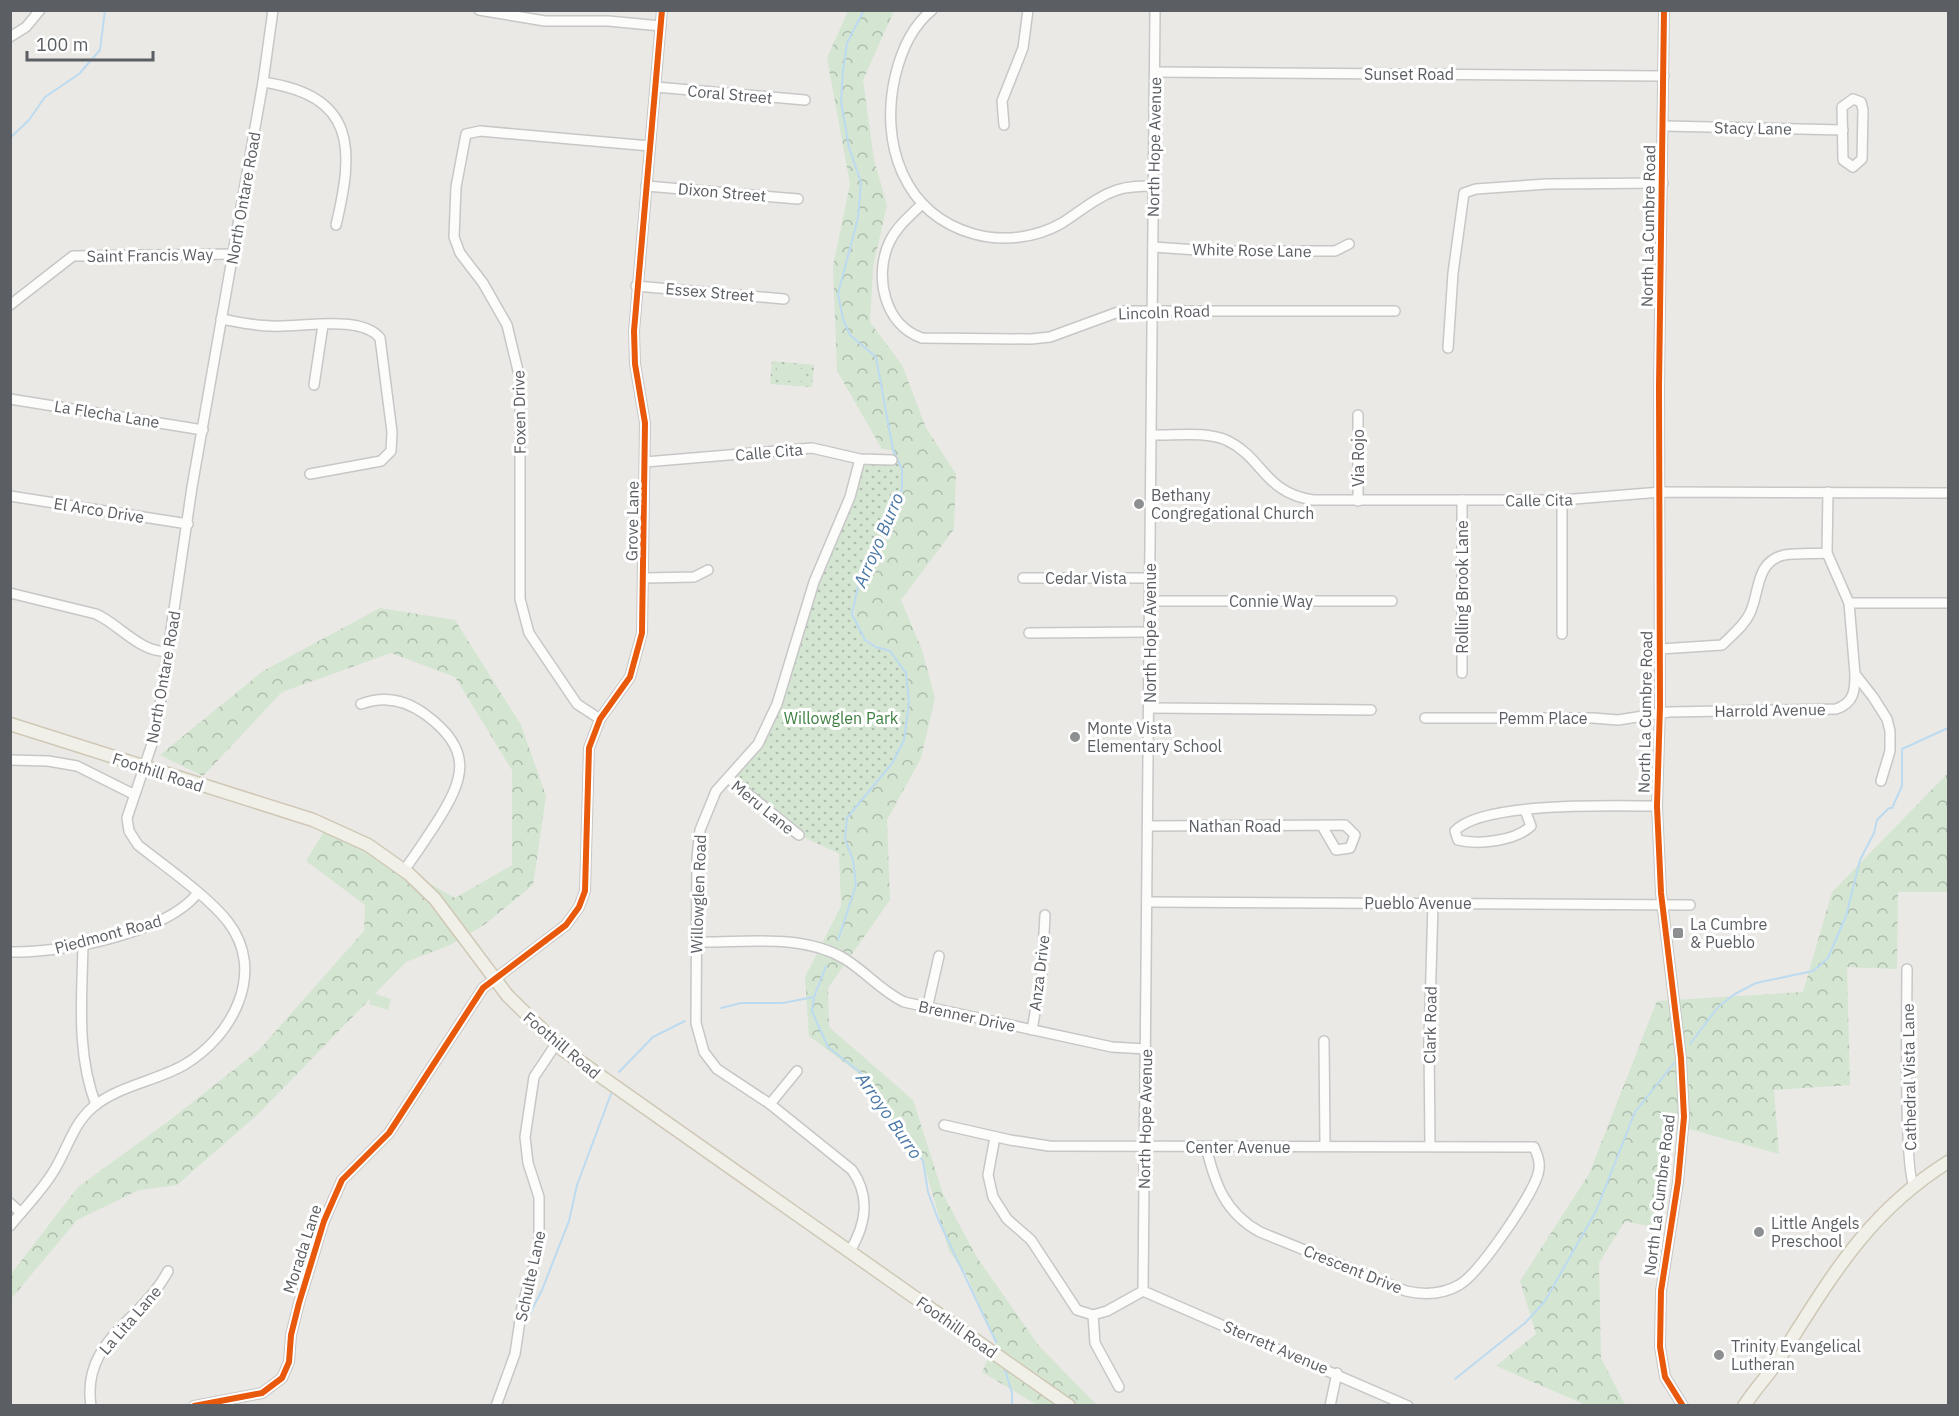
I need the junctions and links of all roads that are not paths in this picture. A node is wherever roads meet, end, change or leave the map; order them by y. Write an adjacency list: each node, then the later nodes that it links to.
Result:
1 (40, 10): 10 (street)
2 (273, 10): 13 (street, North Ontare Road)
3 (662, 10): 9 (street, Grove Lane)
4 (932, 10): 24 (street)
5 (1028, 10): 16 (street)
6 (1155, 10): 11 (street, North Hope Avenue)
7 (1664, 10): 12 (street, North La Cumbre Road)
8 (482, 11): 9 (street)
9 (661, 26): 14 (street, Grove Lane)
10 (10, 37)
11 (1155, 72): 12 (street, Sunset Road); 22 (street, North Hope Avenue)
12 (1664, 76): 17 (street, North La Cumbre Road)
13 (263, 82): 25 (street); 28 (street, North Ontare Road)
14 (656, 87): 15 (street, Coral Street); 19 (street, Grove Lane)
15 (805, 100)
16 (1004, 125)
17 (1664, 126): 18 (street, Stacy Lane); 20 (street, North La Cumbre Road)
18 (1843, 130): 18 (street)
19 (650, 146): 21 (street, Grove Lane); 76 (street, Foxen Drive)
20 (1663, 183): 36 (street); 46 (street, North La Cumbre Road)
21 (646, 186): 23 (street, Dixon Street); 29 (street, Grove Lane)
22 (1154, 186): 24 (street); 27 (street, North Hope Avenue)
23 (798, 199)
24 (922, 204): 32 (street, Lincoln Road)
25 (336, 225)
26 (1349, 244): 27 (street, White Rose Lane)
27 (1153, 247): 32 (street, North Hope Avenue)
28 (234, 254): 31 (street, Saint Francis Way); 34 (street, North Ontare Road)
29 (636, 286): 30 (street, Essex Street); 44 (street, Grove Lane)
30 (784, 299)
31 (10, 305)
32 (1152, 310): 33 (street, Lincoln Road); 41 (street, North Hope Avenue)
33 (1395, 312)
34 (221, 319): 35 (street); 40 (street, North Ontare Road)
35 (323, 326): 37 (street); 45 (street)
36 (1448, 348)
37 (314, 385)
38 (10, 399): 40 (street, La Flecha Lane)
39 (1358, 416): 52 (street, Via Rojo)
40 (202, 430): 53 (street, North Ontare Road)
41 (1151, 435): 52 (street, Calle Cita); 58 (street, North Hope Avenue)
42 (860, 459): 43 (street, Calle Cita); 44 (street, Calle Cita); 80 (street, Willowglen Road)
43 (892, 460)
44 (645, 462): 56 (street, Grove Lane)
45 (310, 474)
46 (1661, 492): 47 (street, Calle Cita); 51 (street, Calle Cita); 67 (street, North La Cumbre Road)
47 (1828, 492): 48 (street, Calle Cita); 54 (street)
48 (1948, 493)
49 (10, 496): 53 (street, El Arco Drive)
50 (1462, 500): 51 (street, Calle Cita); 52 (street, Calle Cita); 69 (street, Rolling Brook Lane)
51 (1562, 500): 66 (street)
52 (1358, 501)
53 (188, 524): 68 (street, North Ontare Road)
54 (1827, 553): 62 (street); 67 (street)
55 (708, 570): 56 (street)
56 (645, 578): 76 (street, Grove Lane)
57 (1023, 578): 58 (street, Cedar Vista)
58 (1150, 578): 60 (street, North Hope Avenue)
59 (10, 593): 68 (street)
60 (1150, 601): 61 (street, Connie Way); 64 (street, North Hope Avenue)
61 (1392, 601)
62 (1849, 603): 63 (street); 70 (street)
63 (1948, 603)
64 (1149, 632): 65 (street); 72 (street, North Hope Avenue)
65 (1029, 633)
66 (1562, 634)
67 (1660, 649): 74 (street, North La Cumbre Road)
68 (168, 651): 79 (street, North Ontare Road)
69 (1462, 673)
70 (1855, 674): 74 (street, Harrold Avenue); 81 (street)
71 (361, 704): 88 (street)
72 (1150, 708): 73 (street); 85 (street, North Hope Avenue)
73 (1371, 710)
74 (1660, 713): 75 (street, Pemm Place); 83 (street, North La Cumbre Road)
75 (1425, 718)
76 (600, 719): 100 (street, Grove Lane)
77 (10, 724): 79 (main road, Foothill Road)
78 (10, 760): 82 (street)
79 (143, 767): 82 (street, North Ontare Road); 88 (main road, Foothill Road)
80 (728, 778): 87 (street, Meru Lane); 95 (street, Willowglen Road)
81 (1881, 781)
82 (133, 794): 89 (street, North Ontare Road)
83 (1657, 806): 84 (street); 92 (street, North La Cumbre Road)
84 (1525, 810): 84 (street)
85 (1148, 826): 86 (street, Nathan Road); 90 (street, North Hope Avenue)
86 (1322, 826)
87 (798, 836)
88 (404, 870): 100 (main road, Foothill Road)
89 (197, 894): 96 (street, Piedmont Road); 108 (street, North Ontare Road)
90 (1147, 902): 91 (street, Pueblo Avenue); 105 (street, North Hope Avenue)
91 (1433, 904): 92 (street, Pueblo Avenue); 113 (street, Clark Road)
92 (1662, 905): 93 (street, Pueblo Avenue); 133 (street, North La Cumbre Road)
93 (1690, 905)
94 (1045, 915): 102 (street, Anza Drive)
95 (696, 942): 101 (street, Brenner Drive); 107 (street, Willowglen Road)
96 (83, 944): 97 (street, Piedmont Road); 108 (street)
97 (10, 952)
98 (939, 956): 101 (street)
99 (1907, 969): 117 (street, Cathedral Vista Lane)
100 (493, 978): 104 (main road, Foothill Road); 128 (street, Morada Lane)
101 (927, 1009): 102 (street, Brenner Drive)
102 (1032, 1030): 105 (street, Brenner Drive)
103 (1324, 1041): 112 (street)
104 (556, 1044): 121 (main road, Foothill Road); 129 (street, Schulte Lane)
105 (1146, 1049): 111 (street, North Hope Avenue)
106 (796, 1071): 107 (street)
107 (770, 1104): 121 (street, Willowglen Road)
108 (96, 1105): 119 (street, North Ontare Road)
109 (944, 1125): 110 (street, Center Avenue)
110 (995, 1137): 111 (street, Center Avenue); 124 (street)
111 (1145, 1146): 114 (street, Center Avenue); 123 (street, North Hope Avenue)
112 (1325, 1146): 113 (street, Center Avenue); 114 (street, Center Avenue)
113 (1430, 1146): 115 (street, Center Avenue)
114 (1206, 1147): 115 (street, Crescent Drive)
115 (1534, 1147)
116 (1948, 1162): 117 (main road)
117 (1914, 1185): 134 (main road)
118 (10, 1203): 119 (street)
119 (21, 1213): 120 (street, North Ontare Road)
120 (10, 1227)
121 (850, 1251): 130 (main road, Foothill Road)
122 (168, 1271): 127 (street, La Lita Lane)
123 (1143, 1291): 124 (street); 125 (street, Sterrett Avenue)
124 (1093, 1315): 126 (street)
125 (1337, 1373): 131 (street); 132 (street, Sterrett Avenue)
126 (1119, 1387)
127 (91, 1406)
128 (194, 1406)
129 (496, 1406)
130 (1069, 1406)
131 (1330, 1406)
132 (1408, 1406)
133 (1683, 1406)
134 (1744, 1406)

